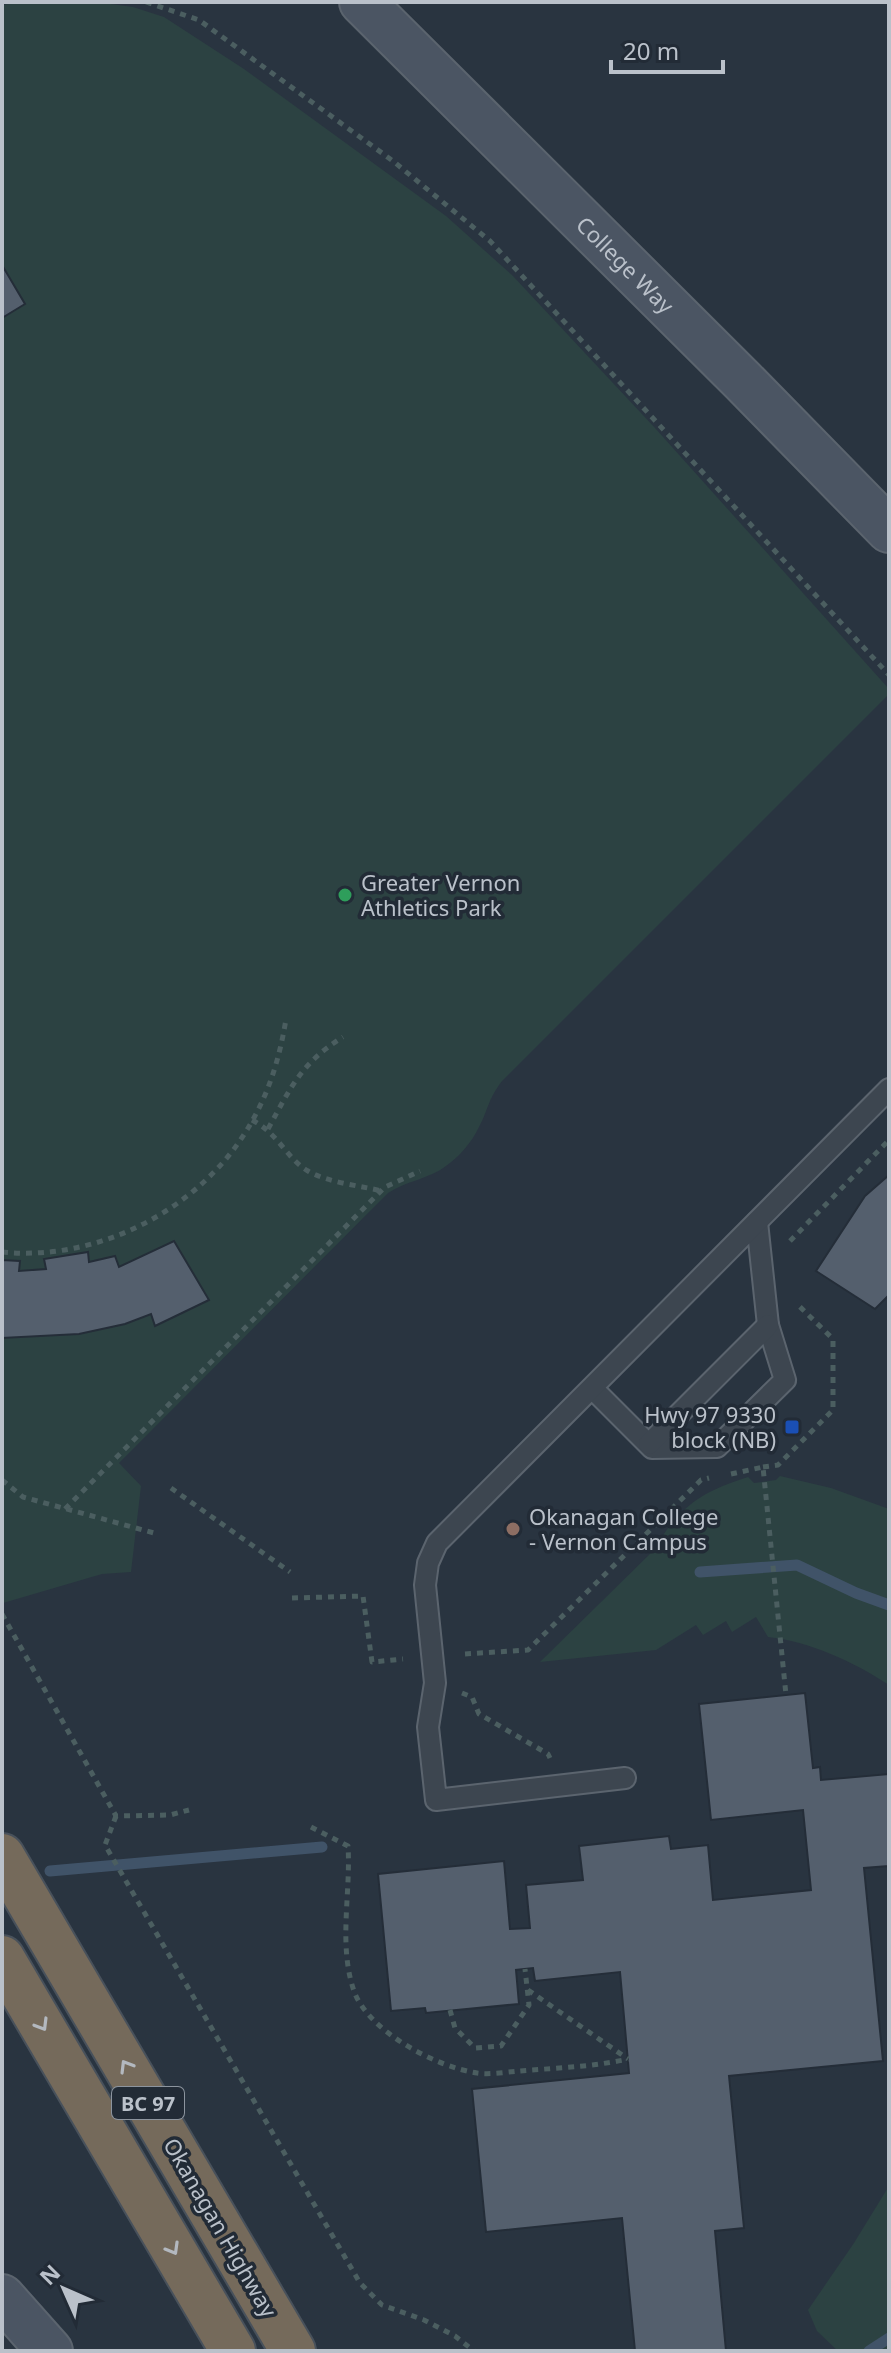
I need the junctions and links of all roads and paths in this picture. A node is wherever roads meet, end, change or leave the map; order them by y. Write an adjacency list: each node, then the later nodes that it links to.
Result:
1 (146, 2): 4 (path)
2 (362, 2): 3 (street, College Way)
3 (889, 530)
4 (889, 675)
5 (286, 1019): 8 (path)
6 (343, 1037): 9 (path)
7 (889, 1089): 13 (lane)
8 (252, 1120): 9 (path); 15 (path)
9 (268, 1129): 12 (path)
10 (889, 1140): 14 (path)
11 (420, 1171): 12 (path)
12 (382, 1191): 25 (path)
13 (757, 1222): 17 (lane); 18 (lane)
14 (788, 1246)
15 (2, 1252)
16 (792, 1295): 20 (path)
17 (768, 1325): 19 (lane); 19 (lane)
18 (592, 1388): 19 (lane); 32 (lane)
19 (649, 1444)
20 (763, 1467): 21 (path); 33 (path)
21 (726, 1475)
22 (713, 1477): 30 (path)
23 (2, 1480): 25 (path)
24 (171, 1488): 27 (path)
25 (65, 1509): 26 (path)
26 (154, 1533)
27 (290, 1572)
28 (292, 1598): 31 (path)
29 (2, 1614): 37 (path)
30 (465, 1654)
31 (412, 1658)
32 (435, 1683): 35 (path); 35 (lane)
33 (786, 1695)
34 (625, 1778): 35 (lane)
35 (558, 1786)
36 (189, 1810): 37 (path)
37 (116, 1816): 48 (path)
38 (311, 1827): 42 (path)
39 (2, 1856): 47 (highway, Okanagan Highway / BC 97, one-way to 39)
40 (2, 1958): 46 (highway, BC 97, one-way to 46)
41 (525, 1969): 42 (path)
42 (528, 1989): 43 (path)
43 (450, 2010)
44 (2, 2297): 45 (street)
45 (50, 2351)
46 (233, 2351)
47 (293, 2351)
48 (474, 2351)

